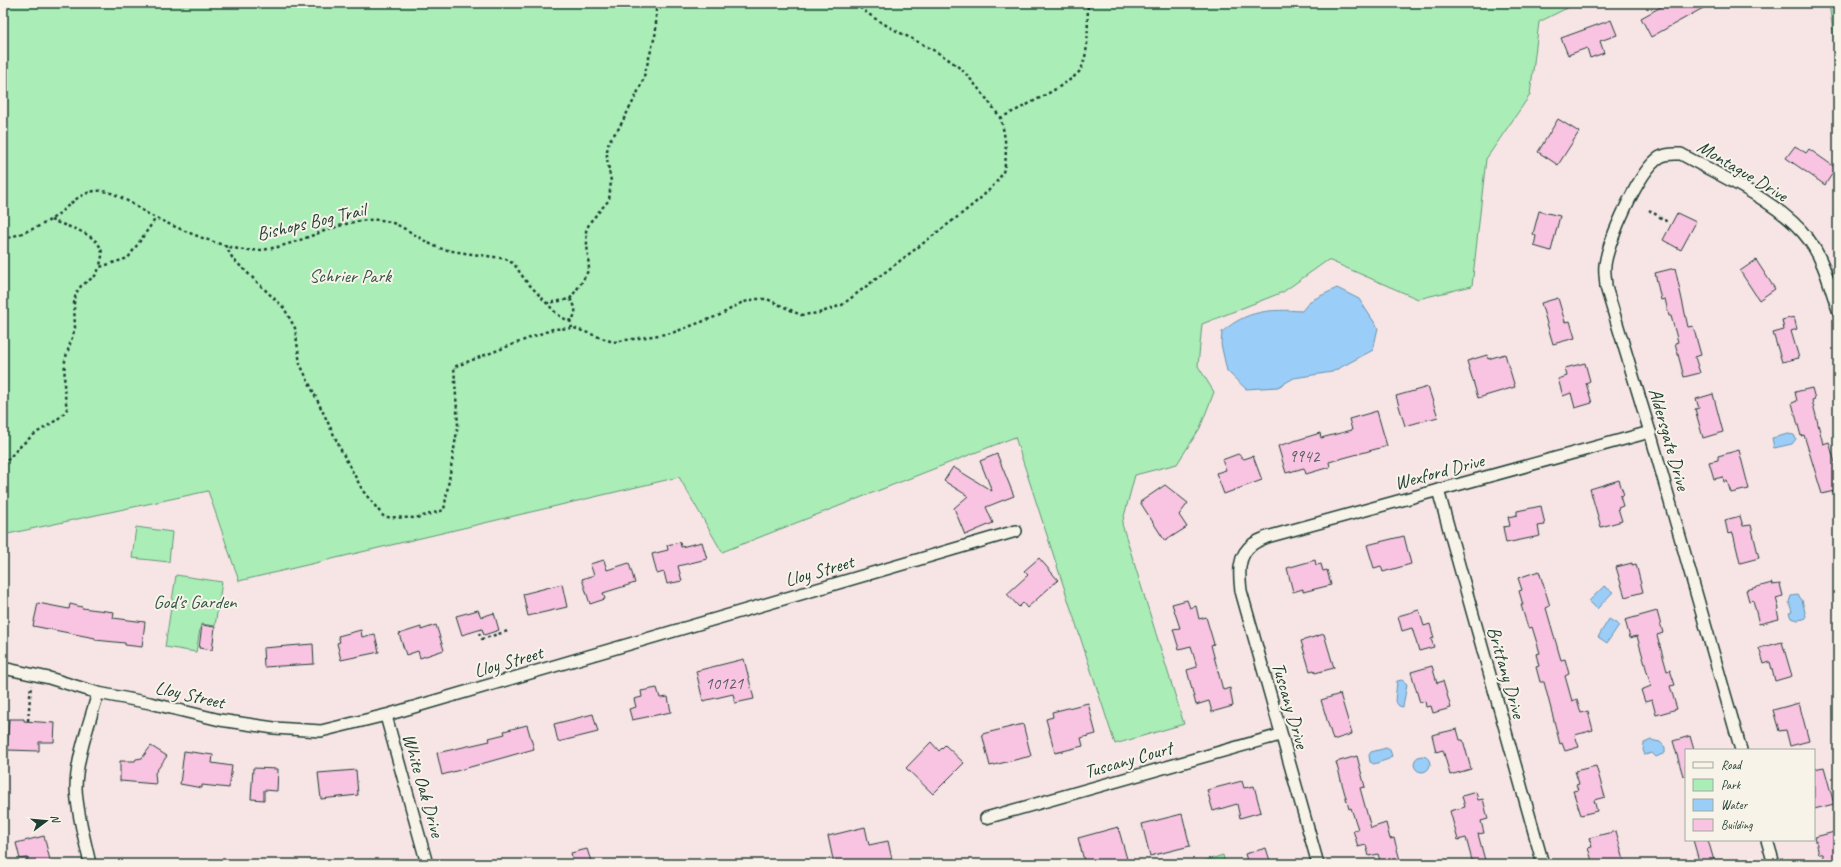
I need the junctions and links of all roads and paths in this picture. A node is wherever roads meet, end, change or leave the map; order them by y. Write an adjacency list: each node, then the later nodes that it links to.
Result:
1 (656, 3): 13 (path)
2 (854, 3): 4 (path)
3 (1088, 3): 4 (path)
4 (1000, 118): 17 (path)
5 (1668, 154): 15 (street, Montague Drive); 18 (street, Aldersgate Drive)
6 (1649, 210): 9 (path)
7 (156, 218): 8 (path, Bishops Bog Trail); 11 (path, Bishops Bog Trail); 12 (path)
8 (51, 220): 10 (path, Bishops Bog Trail); 12 (path)
9 (1669, 223)
10 (3, 240)
11 (225, 245): 14 (path, Bishops Bog Trail); 17 (path)
12 (100, 267): 19 (path)
13 (570, 299): 14 (path); 16 (path)
14 (548, 302): 16 (path, Bishops Bog Trail)
15 (1838, 310)
16 (570, 320): 17 (path)
17 (572, 328)
18 (1650, 432): 20 (street, Wexford Drive); 31 (street, Aldersgate Drive)
19 (3, 465)
20 (1438, 490): 22 (street, Wexford Drive); 37 (street, Brittany Drive)
21 (1016, 531): 28 (street, Lloy Street)
22 (1243, 555): 30 (street, Tuscany Drive)
23 (508, 631): 24 (path)
24 (479, 633)
25 (3, 668): 26 (street, Lloy Street)
26 (32, 674): 27 (street, Lloy Street); 29 (path)
27 (98, 693): 28 (street, Lloy Street); 34 (street)
28 (386, 716): 35 (street, White Oak Drive)
29 (28, 721)
30 (1280, 735): 32 (street, Tuscany Court); 36 (street, Tuscany Drive)
31 (1741, 749)
32 (986, 818)
33 (1767, 841): 38 (street)
34 (90, 864)
35 (427, 864)
36 (1318, 864)
37 (1543, 864)
38 (1774, 864)

